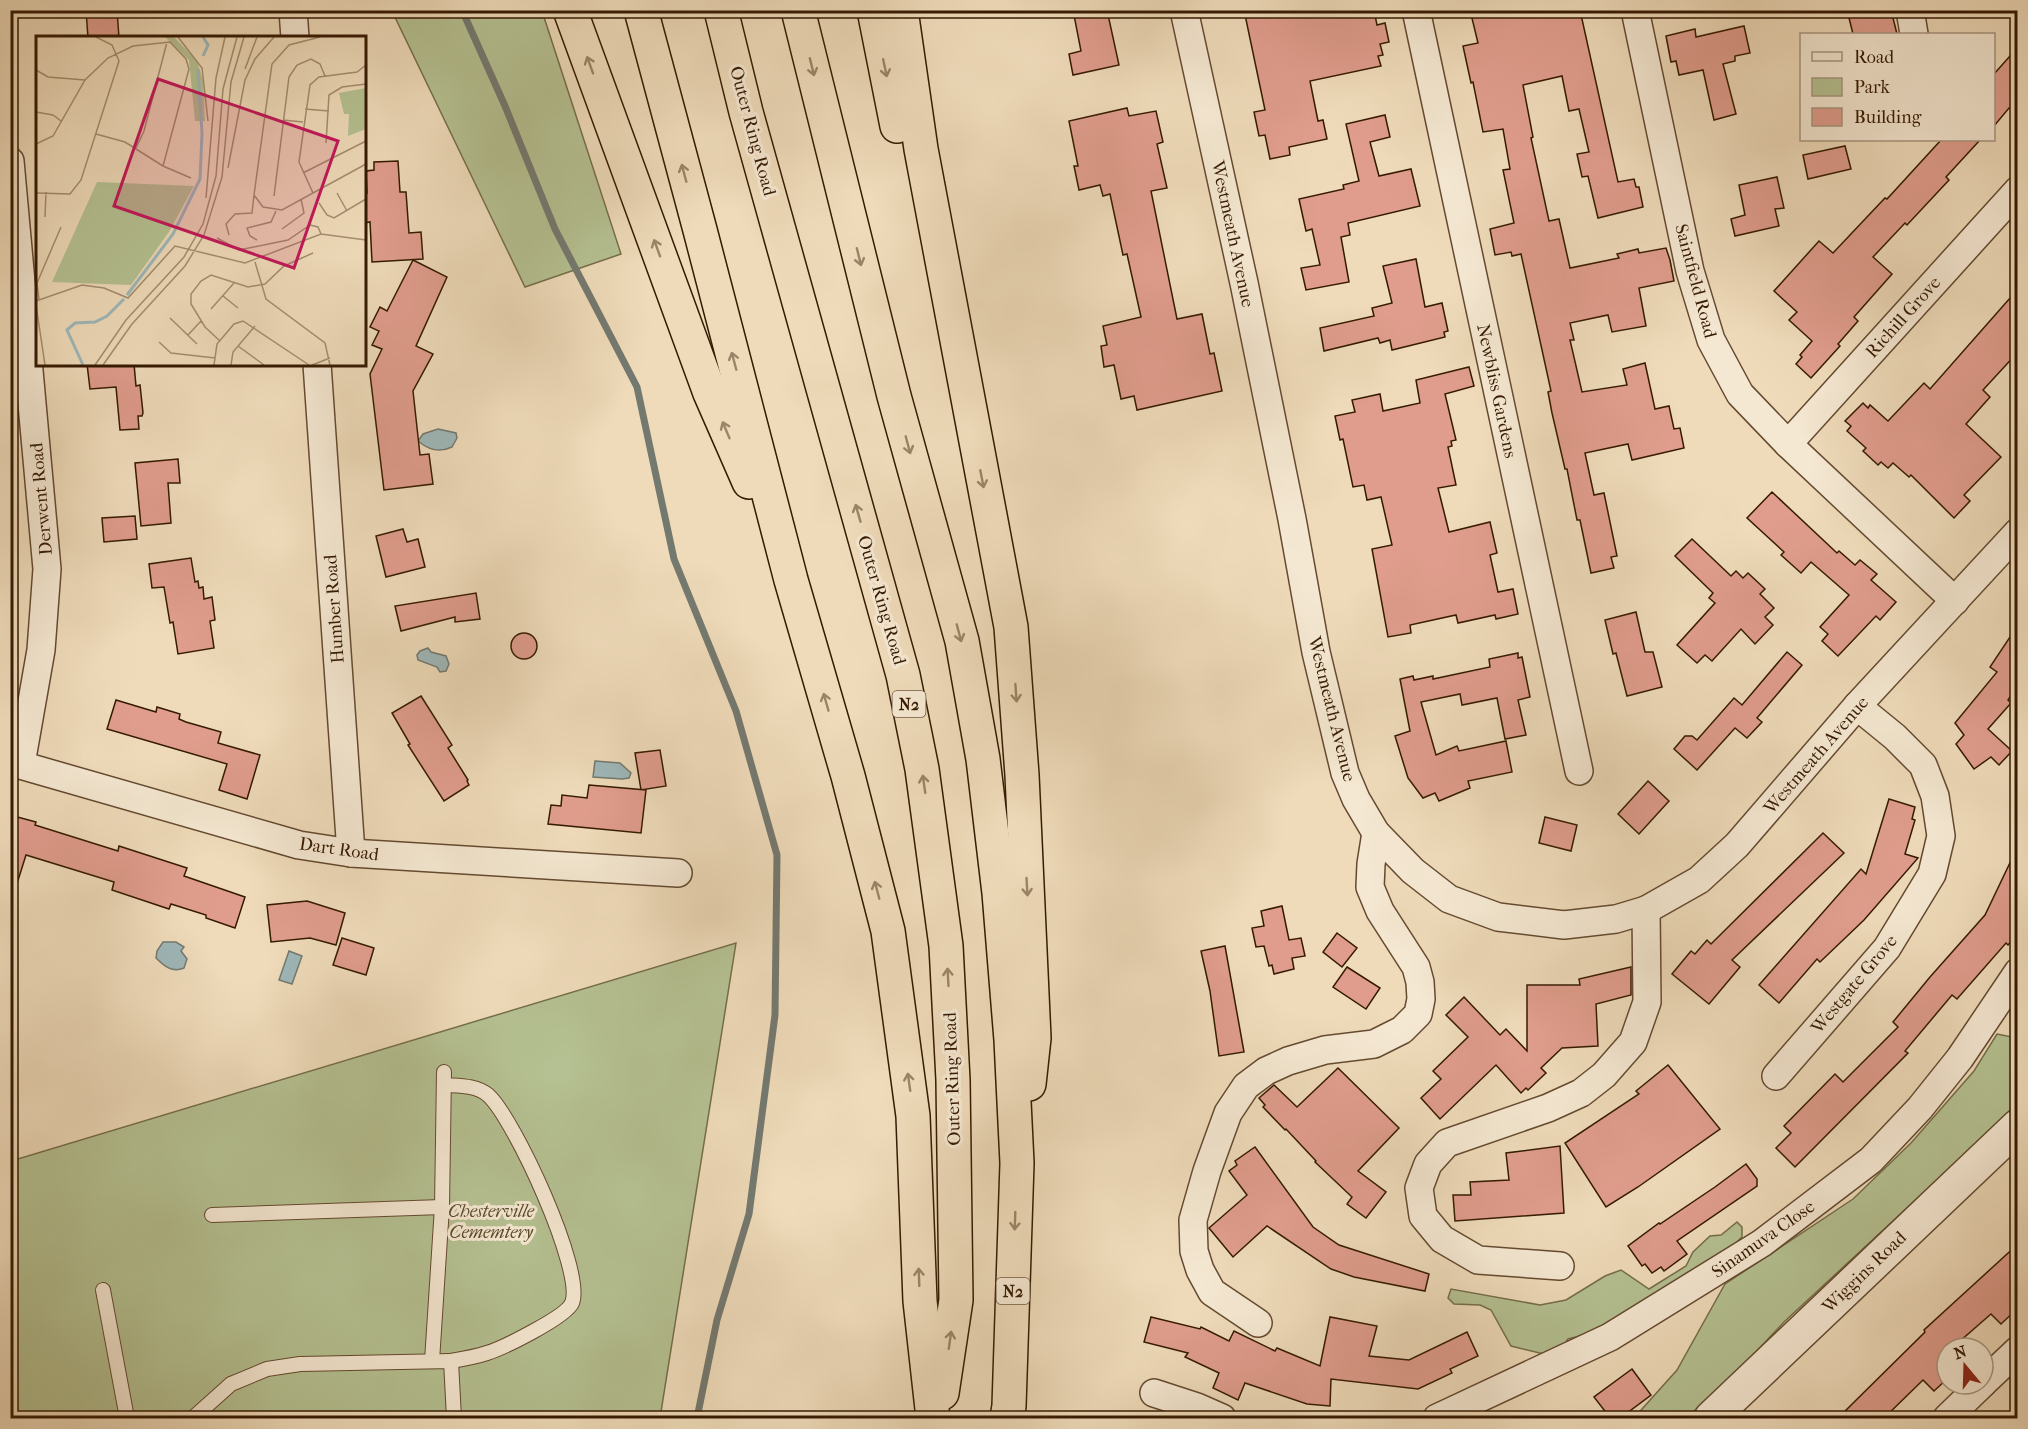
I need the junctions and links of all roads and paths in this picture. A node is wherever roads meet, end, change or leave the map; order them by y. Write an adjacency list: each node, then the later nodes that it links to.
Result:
1 (293, 10): 13 (street)
2 (570, 10): 20 (highway, one-way to 2)
3 (640, 10): 20 (highway, one-way to 3)
4 (721, 10): 48 (highway, Outer Ring Road / N2, one-way to 4)
5 (798, 10): 32 (highway, N2, one-way to 32)
6 (874, 10): 17 (highway, one-way to 17)
7 (901, 10): 17 (highway)
8 (1184, 10): 25 (street, Westmeath Avenue)
9 (1416, 10): 24 (street, Newbliss Gardens)
10 (1635, 10): 18 (street, Saintfield Road)
11 (1910, 10): 12 (street)
12 (1914, 33)
13 (295, 36)
14 (10, 161): 23 (street, Derwent Road)
15 (2018, 190): 18 (street, Richill Grove)
16 (317, 366): 26 (street, Humber Road)
17 (971, 422): 32 (highway, one-way to 32)
18 (1788, 444): 21 (street, Saintfield Road)
19 (2018, 532): 21 (street, Westmeath Avenue)
20 (791, 580): 47 (highway, one-way to 20)
21 (1955, 602): 22 (street, Westmeath Avenue)
22 (1857, 706): 28 (street, Westmeath Avenue); 30 (street, Westgate Grove)
23 (16, 763): 26 (street, Dart Road)
24 (1579, 771)
25 (1376, 833): 28 (street, Westmeath Avenue); 37 (street)
26 (351, 853): 27 (street, Dart Road)
27 (678, 873)
28 (1646, 910): 35 (street)
29 (2018, 972): 51 (street, Sinamuva Close)
30 (1776, 1076)
31 (2018, 1126): 52 (street, Wiggins Road)
32 (1017, 1163): 49 (highway, N2, one-way to 49)
33 (442, 1207): 34 (lane); 39 (lane); 40 (lane)
34 (212, 1215)
35 (1560, 1266)
36 (103, 1290): 44 (lane)
37 (1258, 1323)
38 (2018, 1350): 41 (street)
39 (432, 1361): 40 (lane); 45 (lane)
40 (451, 1361): 46 (lane)
41 (1995, 1372)
42 (1154, 1393): 50 (street)
43 (1971, 1396): 53 (street)
44 (127, 1419)
45 (193, 1419)
46 (454, 1419)
47 (933, 1419)
48 (939, 1419)
49 (1007, 1419)
50 (1222, 1419)
51 (1437, 1419)
52 (1711, 1419)
53 (1947, 1419)

